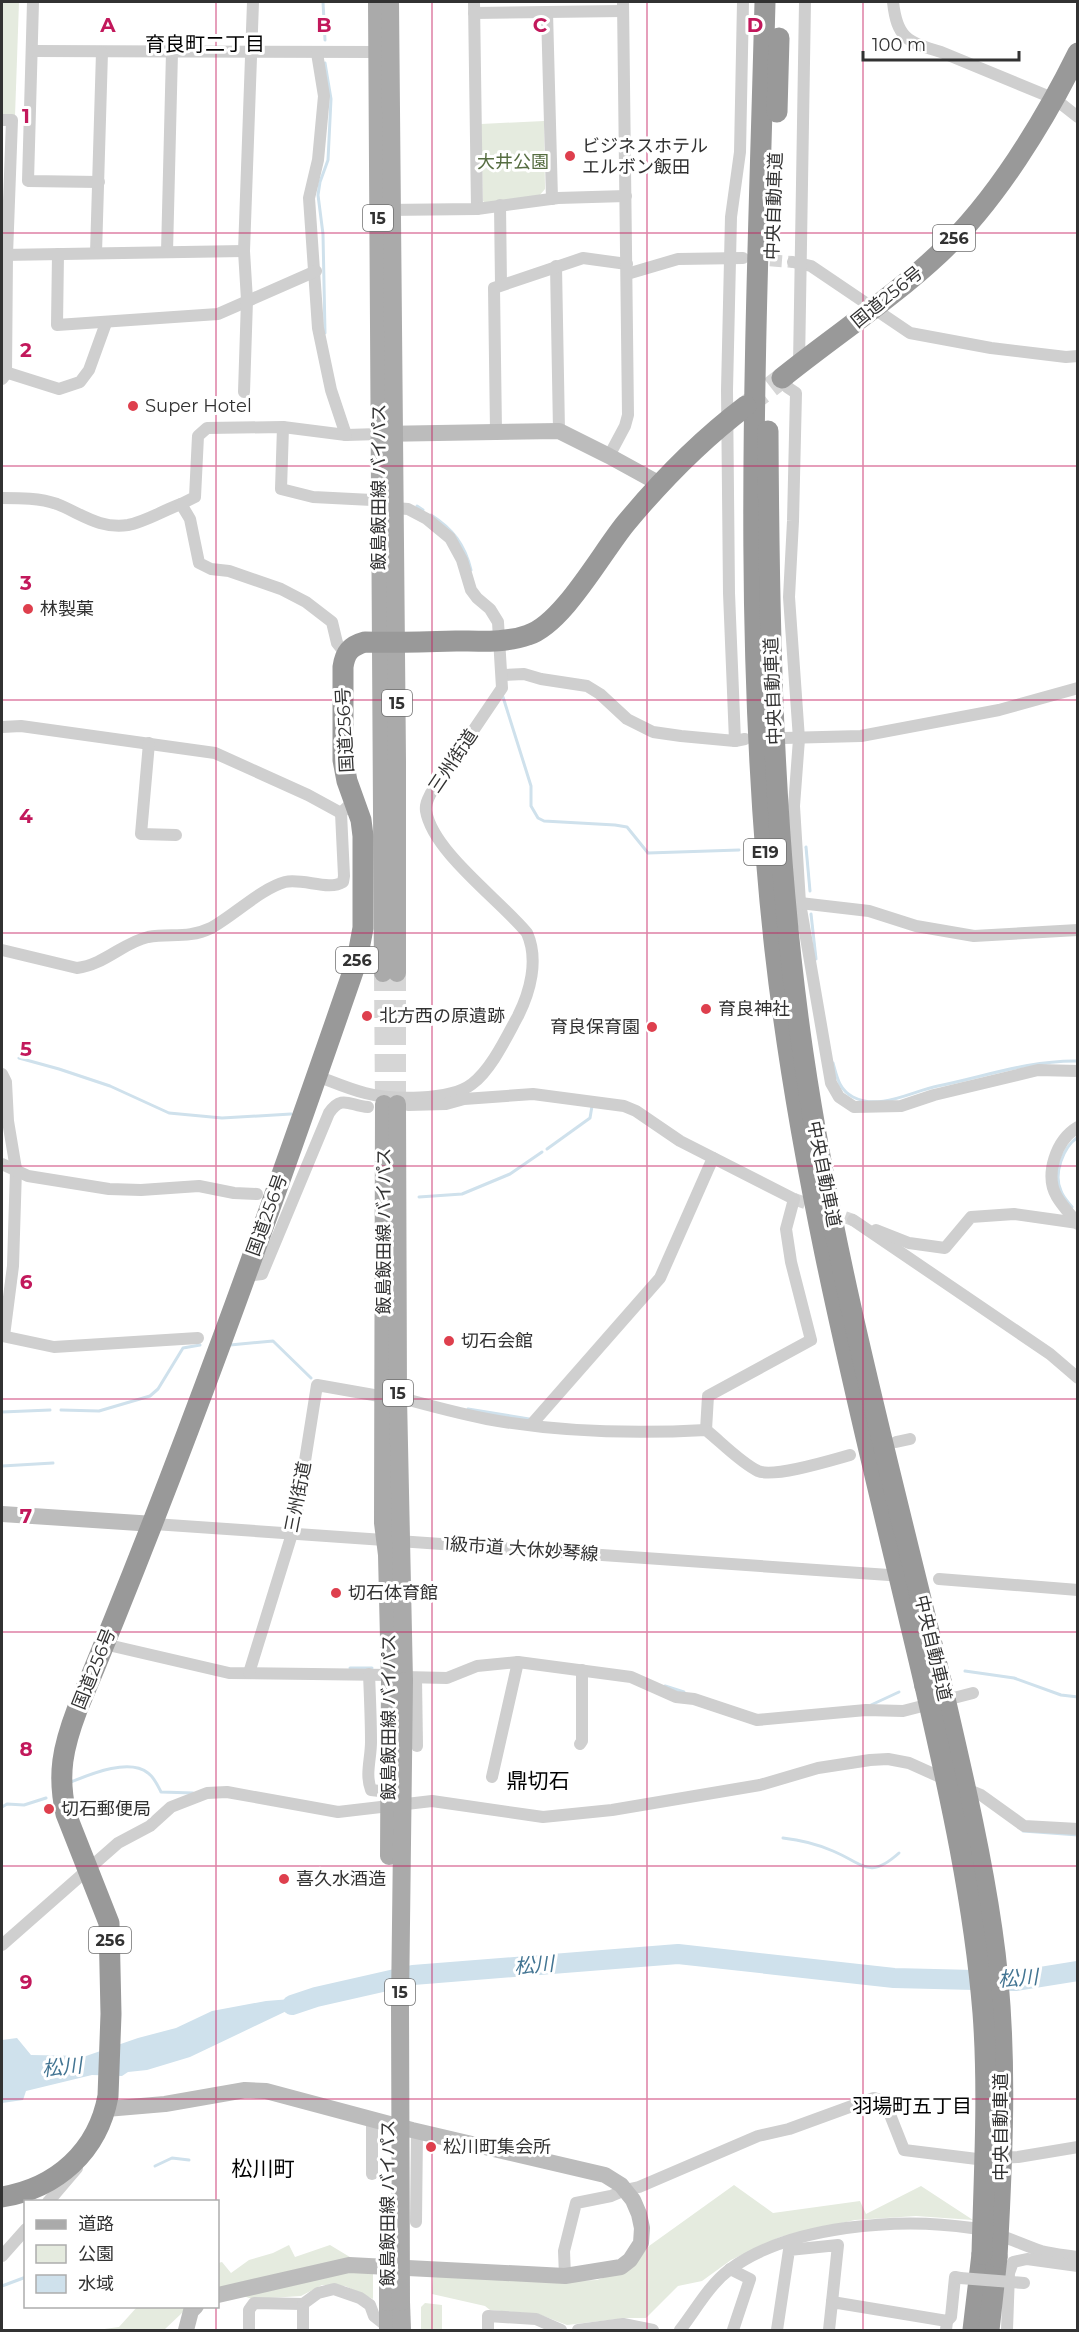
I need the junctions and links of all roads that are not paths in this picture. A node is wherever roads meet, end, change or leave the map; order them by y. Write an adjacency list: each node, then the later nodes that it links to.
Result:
1 (33, 2): 13 (street)
2 (253, 2): 17 (street)
3 (377, 2): 16 (main road, 飯島飯田線 バイパス / 15)
4 (390, 2): 16 (main road, 飯島飯田線 バイパス / 15)
5 (743, 2): 34 (street)
6 (765, 2): 110 (highway, 中央自動車道 / E19)
7 (780, 2): 110 (highway, 中央自動車道 / E19)
8 (805, 2): 36 (street)
9 (892, 2): 20 (street)
10 (623, 6): 12 (street); 24 (street)
11 (474, 7): 12 (street); 27 (street)
12 (547, 12): 25 (street)
13 (33, 51): 14 (street); 23 (street)
14 (102, 52): 15 (street); 23 (street)
15 (172, 52): 17 (street); 30 (street)
16 (384, 52): 18 (street); 28 (main road, 飯島飯田線 バイパス / 15)
17 (252, 53): 18 (street); 29 (street)
18 (317, 53): 39 (street)
19 (1077, 54): 20 (highway, 国道256号 / 256)
20 (1055, 99): 21 (street); 42 (highway, 国道256号 / 256)
21 (1077, 117)
22 (2, 120): 33 (street)
23 (99, 182): 31 (street)
24 (626, 196): 25 (street); 38 (street)
25 (552, 199): 26 (street)
26 (501, 206): 27 (street); 40 (street)
27 (477, 208): 28 (street)
28 (386, 210): 53 (main road, 飯島飯田線 バイパス / 15)
29 (244, 251): 30 (street); 41 (street)
30 (167, 252): 31 (street)
31 (96, 253): 32 (street)
32 (58, 254): 33 (street); 43 (street)
33 (4, 255): 46 (street)
34 (729, 257): 35 (street); 38 (street); 49 (street)
35 (743, 258)
36 (797, 263): 42 (street); 45 (street)
37 (556, 266): 38 (street); 40 (street); 52 (street)
38 (627, 269): 55 (street)
39 (316, 271): 41 (street); 54 (street)
40 (501, 285): 51 (street)
41 (247, 300): 43 (street); 47 (street)
42 (873, 309): 44 (street); 45 (highway, 国道256号 / 256)
43 (106, 323): 46 (street)
44 (1077, 356)
45 (789, 373): 68 (street)
46 (3, 375)
47 (244, 392)
48 (746, 406): 49 (highway)
49 (728, 420): 56 (highway); 64 (street)
50 (283, 427): 54 (street); 58 (street); 59 (street)
51 (496, 431): 52 (street); 53 (street)
52 (559, 431): 55 (street)
53 (386, 434): 54 (street); 60 (main road, 飯島飯田線 バイパス / 15); 62 (main road, 飯島飯田線 バイパス / 15)
54 (346, 435)
55 (609, 456): 56 (street)
56 (660, 484): 61 (highway)
57 (2, 498): 59 (street)
58 (372, 500)
59 (181, 504): 63 (street)
60 (395, 508): 61 (street); 62 (main road, 飯島飯田線 バイパス / 15)
61 (500, 640): 62 (highway); 64 (street)
62 (388, 642): 63 (highway); 75 (main road, 飯島飯田線 バイパス / 15)
63 (345, 654): 70 (highway, 国道256号 / 256)
64 (502, 675): 78 (street, 三州街道)
65 (1077, 688): 68 (street)
66 (2, 727): 69 (street)
67 (784, 738): 68 (street)
68 (798, 739): 72 (street)
69 (149, 743): 70 (street); 71 (street)
70 (348, 807): 74 (street); 78 (highway, 国道256号 / 256)
71 (176, 835)
72 (800, 903): 73 (street); 76 (street)
73 (1077, 930)
74 (2, 950)
75 (390, 973)
76 (1077, 1071)
77 (2, 1074): 83 (street)
78 (317, 1076): 87 (highway, 国道256号 / 256)
79 (389, 1105): 81 (street); 87 (street); 91 (main road, 飯島飯田線 バイパス / 15)
80 (1077, 1127): 85 (street)
81 (713, 1158): 92 (street); 93 (street)
82 (2, 1164): 83 (street)
83 (16, 1169): 84 (street); 86 (street)
84 (257, 1194)
85 (1077, 1223): 90 (street)
86 (7, 1266): 88 (street)
87 (245, 1276): 98 (highway, 国道256号 / 256)
88 (3, 1336): 89 (street)
89 (198, 1338)
90 (1077, 1378)
91 (391, 1397): 92 (street); 99 (street, 三州街道); 100 (main road, 飯島飯田線 バイパス / 15)
92 (531, 1425): 93 (street)
93 (706, 1430): 96 (street)
94 (910, 1439): 95 (street)
95 (896, 1442)
96 (850, 1455)
97 (2, 1514): 98 (street)
98 (154, 1524): 99 (street, 1級市道 大休妙琴線); 104 (highway, 国道256号 / 256)
99 (292, 1533): 100 (street, 1級市道 大休妙琴線); 107 (street, 三州街道)
100 (393, 1540): 101 (street, 1級市道 大休妙琴線); 109 (main road, 飯島飯田線 バイパス / 15)
101 (889, 1575)
102 (939, 1579): 103 (street)
103 (1077, 1590)
104 (104, 1644): 107 (street); 117 (highway, 国道256号 / 256)
105 (518, 1662): 106 (street); 109 (street); 114 (street)
106 (582, 1671): 111 (street); 112 (street)
107 (249, 1673): 108 (street)
108 (369, 1674): 109 (street); 115 (street)
109 (401, 1678): 113 (street); 142 (main road, 飯島飯田線 バイパス / 15, bridge)
110 (933, 1684): 130 (highway, 中央自動車道 / E19, bridge)
111 (973, 1693)
112 (580, 1744)
113 (417, 1746)
114 (492, 1777)
115 (416, 1802): 116 (street); 117 (street)
116 (1077, 1829)
117 (88, 1869): 118 (street); 119 (highway, 国道256号 / 256)
118 (2, 1945)
119 (107, 2103): 120 (street); 123 (highway, 国道256号 / 256)
120 (372, 2120): 121 (street); 124 (street)
121 (417, 2131): 125 (street); 128 (street)
122 (1077, 2147): 125 (street)
123 (82, 2156): 126 (highway, 国道256号 / 256); 127 (street)
124 (372, 2174)
125 (625, 2190): 135 (street); 135 (street)
126 (2, 2197)
127 (50, 2200)
128 (416, 2222)
129 (24, 2231): 131 (street)
130 (990, 2255): 155 (highway, 中央自動車道 / E19); 156 (highway, 中央自動車道 / E19)
131 (2, 2256)
132 (1077, 2257): 134 (street)
133 (1077, 2266): 157 (street)
134 (730, 2269): 151 (street); 152 (street)
135 (566, 2276): 137 (street)
136 (1024, 2283): 141 (street, bridge)
137 (219, 2295)
138 (832, 2302): 141 (street); 153 (street); 154 (street)
139 (303, 2304): 142 (street); 145 (street); 146 (street)
140 (195, 2308): 144 (street)
141 (947, 2326)
142 (392, 2329)
143 (597, 2329): 149 (street); 150 (street)
144 (186, 2331)
145 (249, 2331)
146 (303, 2331)
147 (488, 2331): 148 (street)
148 (561, 2331)
149 (578, 2331)
150 (653, 2331)
151 (681, 2331)
152 (733, 2331)
153 (777, 2331)
154 (829, 2331)
155 (974, 2331)
156 (989, 2331)
157 (1007, 2331)

